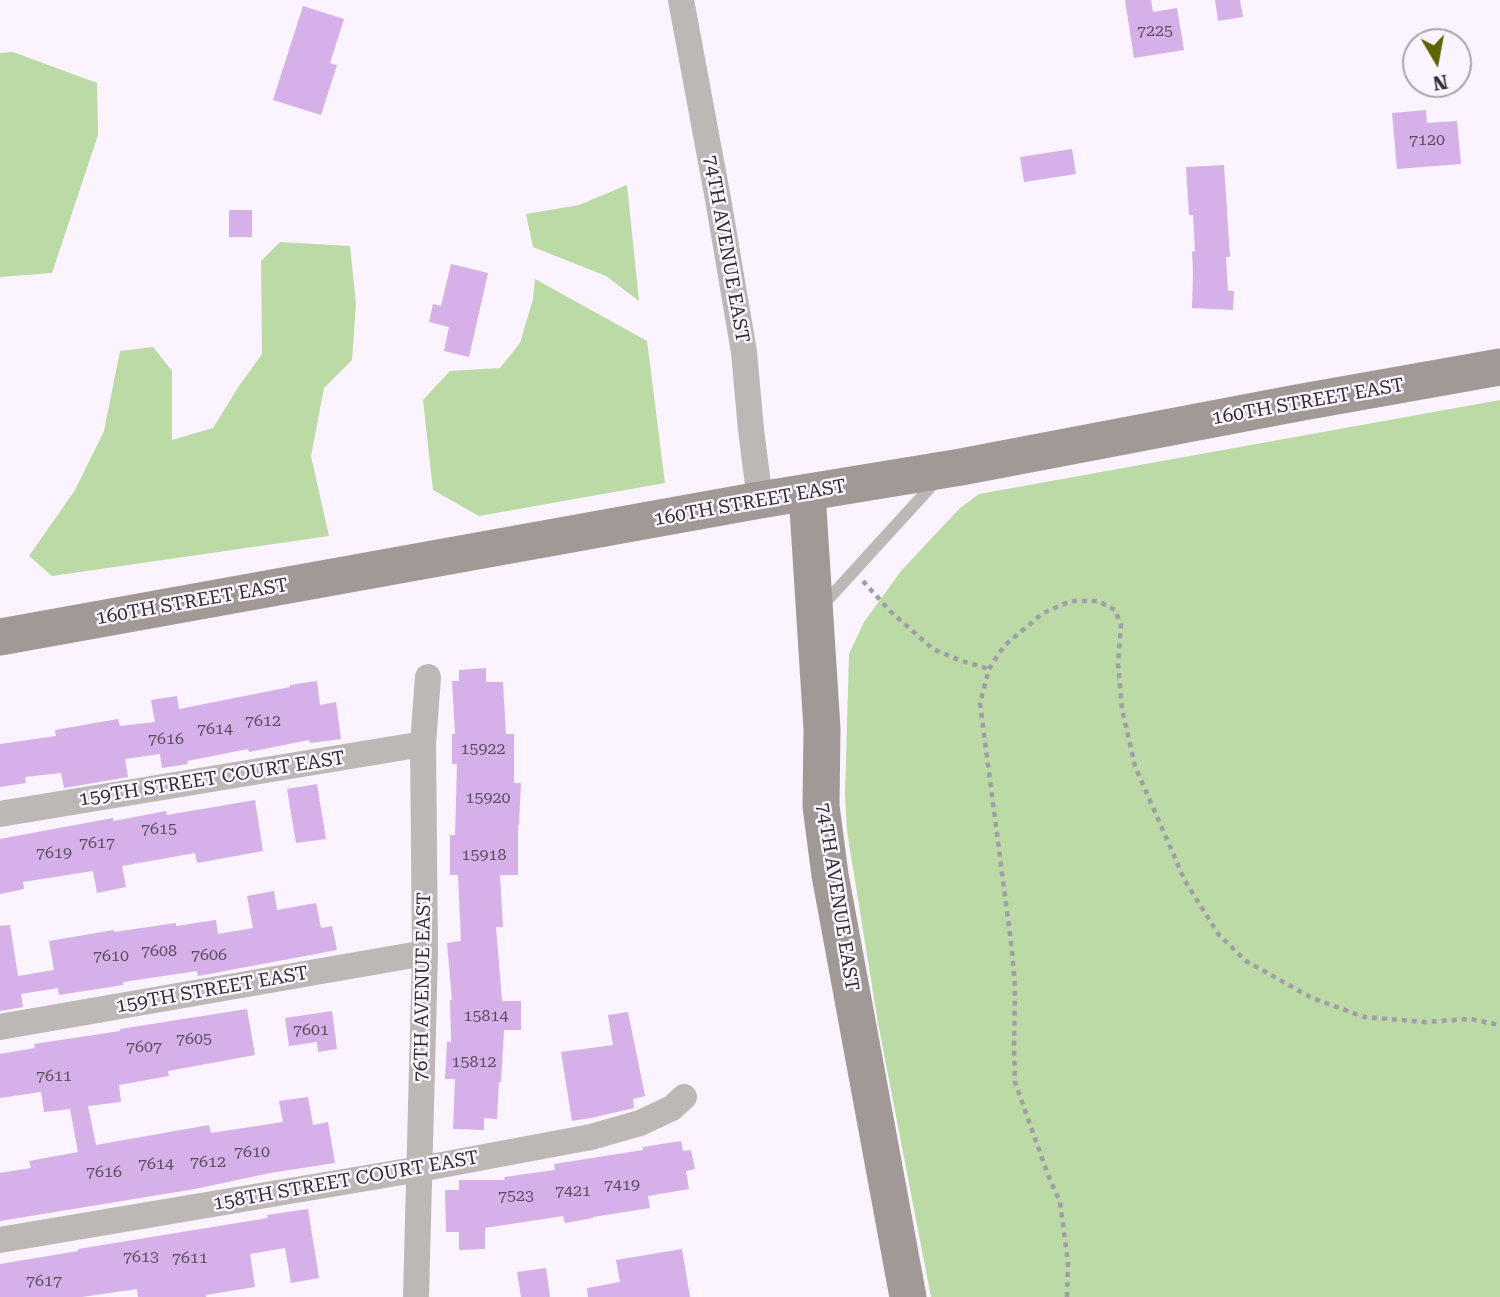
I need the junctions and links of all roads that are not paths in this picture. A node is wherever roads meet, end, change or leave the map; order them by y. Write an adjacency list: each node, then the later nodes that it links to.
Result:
1 (681, 0): 5 (street, 74TH AVENUE EAST)
2 (1500, 367): 3 (main road, 160TH STREET EAST)
3 (947, 469): 4 (main road, 160TH STREET EAST); 6 (lane)
4 (807, 493): 5 (main road, 160TH STREET EAST); 6 (main road, 74TH AVENUE EAST)
5 (760, 500): 7 (main road, 160TH STREET EAST)
6 (815, 614): 17 (main road, 74TH AVENUE EAST)
7 (0, 637)
8 (428, 677): 9 (street, 76TH AVENUE EAST)
9 (423, 744): 10 (street, 159TH STREET COURT EAST); 11 (street, 76TH AVENUE EAST)
10 (0, 814)
11 (425, 953): 12 (street, 159TH STREET EAST); 14 (street, 76TH AVENUE EAST)
12 (0, 1027)
13 (684, 1097): 14 (street, 158TH STREET COURT EAST)
14 (420, 1169): 15 (street, 158TH STREET COURT EAST); 16 (street, 76TH AVENUE EAST)
15 (0, 1240)
16 (416, 1297)
17 (908, 1297)

